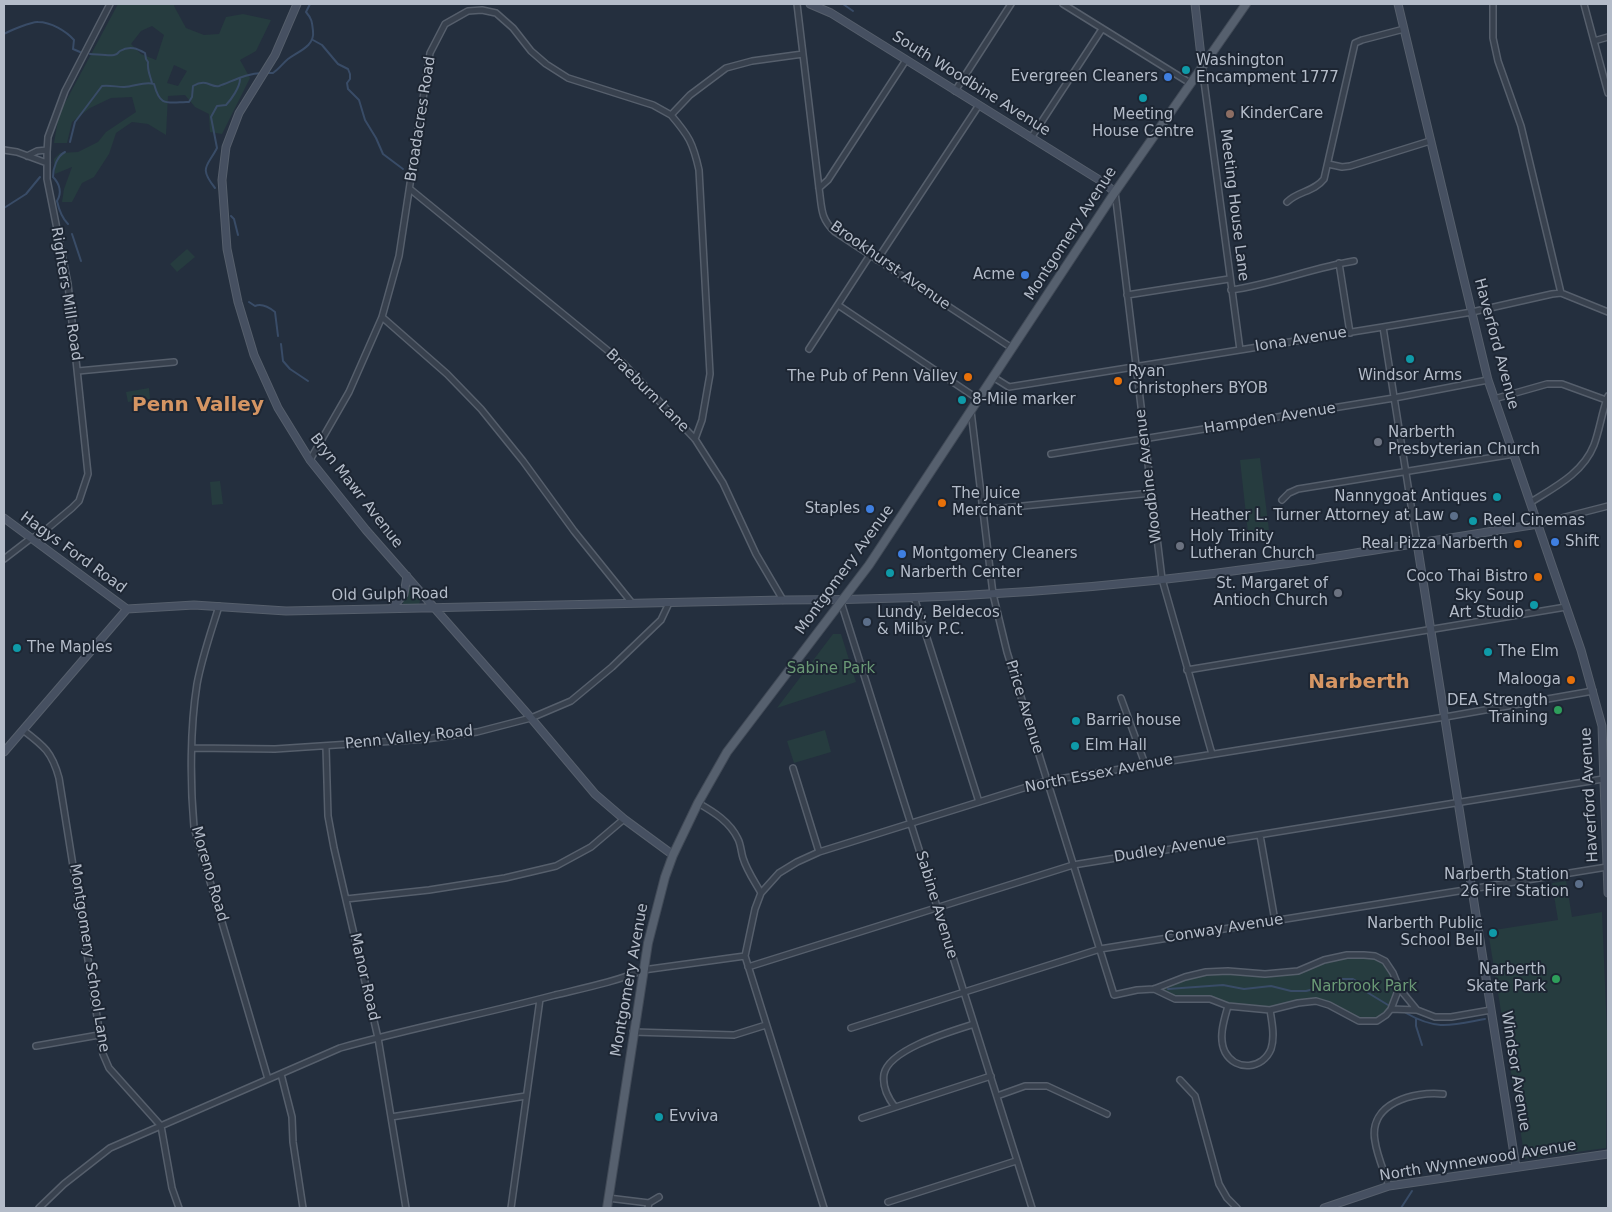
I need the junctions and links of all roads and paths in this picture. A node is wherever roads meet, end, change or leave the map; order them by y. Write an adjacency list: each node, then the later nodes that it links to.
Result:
1 (110, 4): 27 (street, Righters Mill Road)
2 (297, 4): 66 (street, Bryn Mawr Avenue)
3 (797, 4): 16 (street, Brookhurst Avenue)
4 (810, 4): 17 (street, South Woodbine Avenue)
5 (1010, 4): 20 (street)
6 (1063, 4): 12 (street)
7 (1195, 4): 18 (street, Meeting House Lane)
8 (1246, 4): 18 (main road, Montgomery Avenue)
9 (1398, 4): 13 (street, Haverford Avenue)
10 (1493, 4): 41 (street)
11 (1584, 4): 15 (street)
12 (1102, 29): 19 (street); 24 (street)
13 (1404, 29): 25 (street, Haverford Avenue); 30 (street)
14 (1608, 38): 15 (street)
15 (1594, 42): 21 (street)
16 (803, 54): 23 (street); 31 (street, Brookhurst Avenue)
17 (906, 60): 20 (street, South Woodbine Avenue); 31 (street)
18 (1202, 65): 19 (main road, Montgomery Avenue); 39 (street, Meeting House Lane)
19 (1190, 83): 33 (main road, Montgomery Avenue)
20 (955, 91): 22 (street, South Woodbine Avenue)
21 (1608, 93)
22 (979, 105): 24 (street, South Woodbine Avenue); 36 (street)
23 (672, 115): 32 (street, Broadacres Road); 62 (street)
24 (1031, 138): 33 (street, South Woodbine Avenue)
25 (1430, 141): 30 (street); 44 (street, Haverford Avenue)
26 (4, 150): 28 (street)
27 (47, 150): 28 (street); 29 (street, Righters Mill Road)
28 (27, 156): 29 (street)
29 (47, 163): 54 (street, Righters Mill Road)
30 (1328, 164): 34 (street)
31 (819, 188): 35 (street, Brookhurst Avenue)
32 (410, 190): 46 (street, Broadacres Road); 62 (street, Braeburn Lane)
33 (1115, 192): 42 (street, Woodbine Avenue); 49 (main road, Montgomery Avenue)
34 (1287, 202)
35 (870, 255): 36 (street, Brookhurst Avenue); 43 (street)
36 (877, 260): 49 (street, Brookhurst Avenue)
37 (1354, 261): 38 (street)
38 (1339, 263): 40 (street); 48 (street)
39 (1229, 279): 40 (street, Meeting House Lane); 42 (street)
40 (1231, 290): 51 (street, Meeting House Lane)
41 (1561, 293): 44 (street, Iona Avenue); 45 (street)
42 (1127, 295): 53 (street, Woodbine Avenue)
43 (838, 305): 50 (street); 59 (street)
44 (1472, 312): 47 (street, Iona Avenue); 56 (street, Haverford Avenue)
45 (1608, 312)
46 (382, 317): 66 (street, Broadacres Road); 85 (street)
47 (1383, 327): 48 (street, Iona Avenue); 57 (street, Windsor Avenue)
48 (1350, 333): 51 (street, Iona Avenue)
49 (1012, 348): 55 (main road, Montgomery Avenue)
50 (809, 349)
51 (1240, 350): 53 (street, Iona Avenue)
52 (174, 362): 54 (street)
53 (1136, 367): 55 (street, Iona Avenue); 63 (street, Woodbine Avenue)
54 (78, 370): 75 (street, Righters Mill Road)
55 (993, 377): 59 (main road, Montgomery Avenue)
56 (1488, 380): 57 (street, Hampden Avenue); 60 (street, Haverford Avenue)
57 (1394, 398): 63 (street, Hampden Avenue); 67 (street, Windsor Avenue)
58 (1607, 398): 60 (street); 70 (street)
59 (978, 399): 61 (main road, Montgomery Avenue)
60 (1494, 399): 65 (street, Haverford Avenue)
61 (971, 410): 72 (street, Price Avenue); 83 (main road, Montgomery Avenue)
62 (695, 438): 82 (street, Braeburn Lane)
63 (1145, 439): 64 (street, Hampden Avenue); 68 (street, Woodbine Avenue)
64 (1050, 454)
65 (1514, 454): 67 (street); 70 (street, Haverford Avenue)
66 (310, 460): 78 (street, Bryn Mawr Avenue)
67 (1405, 472): 69 (street); 76 (street, Windsor Avenue)
68 (1151, 493): 72 (street); 79 (street, Woodbine Avenue)
69 (1282, 500)
70 (1531, 502): 74 (street, Haverford Avenue)
71 (1608, 506): 74 (street)
72 (983, 510): 80 (street, Price Avenue)
73 (4, 518): 75 (street, Hagys Ford Road)
74 (1538, 524): 76 (street, Old Gulph Road); 87 (street, Haverford Avenue)
75 (30, 539): 77 (street, Righters Mill Road); 90 (street, Hagys Ford Road)
76 (1417, 543): 79 (street, Old Gulph Road); 91 (street, Windsor Avenue)
77 (4, 559)
78 (407, 576): 88 (street); 89 (street, Bryn Mawr Avenue)
79 (1162, 579): 80 (street, Old Gulph Road); 92 (street, Woodbine Avenue)
80 (993, 594): 81 (street, Old Gulph Road); 105 (street, Price Avenue)
81 (914, 597): 83 (street, Old Gulph Road); 106 (street)
82 (783, 600): 83 (street, Old Gulph Road); 84 (street, Old Gulph Road)
83 (842, 601): 108 (main road, Montgomery Avenue); 110 (street, Sabine Avenue)
84 (669, 603): 85 (street, Old Gulph Road); 96 (street, Penn Valley Road)
85 (632, 604): 89 (street, Old Gulph Road)
86 (219, 606): 88 (street, Old Gulph Road); 90 (street, Old Gulph Road); 99 (street, Moreno Road)
87 (1566, 607): 91 (street); 93 (street, Haverford Avenue)
88 (392, 608): 89 (street, Old Gulph Road)
89 (434, 608): 96 (street, Bryn Mawr Avenue)
90 (127, 610): 97 (street)
91 (1431, 630): 92 (street); 95 (street, Windsor Avenue)
92 (1187, 670): 101 (street, Woodbine Avenue)
93 (1593, 691): 95 (street, North Essex Avenue); 104 (street, Haverford Avenue)
94 (1121, 698): 102 (street)
95 (1445, 717): 101 (street, North Essex Avenue); 107 (street, Windsor Avenue)
96 (531, 718): 98 (street, Penn Valley Road); 109 (street, Bryn Mawr Avenue)
97 (23, 730): 100 (street); 139 (street, Montgomery School Lane)
98 (326, 747): 99 (street, Penn Valley Road); 119 (street, Manor Road)
99 (193, 748): 144 (street, Moreno Road)
100 (4, 752)
101 (1212, 754): 102 (street, North Essex Avenue)
102 (1145, 764): 105 (street, North Essex Avenue)
103 (792, 768): 112 (street)
104 (1603, 779): 107 (street, Dudley Avenue); 115 (street, Haverford Avenue)
105 (1046, 781): 106 (street, North Essex Avenue); 114 (street, Price Avenue)
106 (979, 802): 110 (street, North Essex Avenue)
107 (1458, 802): 111 (street, Dudley Avenue); 116 (street, Windsor Avenue)
108 (698, 803): 113 (main road, Montgomery Avenue); 117 (street)
109 (624, 819): 113 (street, Bryn Mawr Avenue); 119 (street)
110 (911, 823): 112 (street, North Essex Avenue); 120 (street, Sabine Avenue)
111 (1260, 835): 114 (street, Dudley Avenue); 121 (street)
112 (819, 852): 117 (street, North Essex Avenue)
113 (673, 855): 125 (main road, Montgomery Avenue)
114 (1073, 865): 120 (street, Dudley Avenue); 122 (street, Price Avenue)
115 (1607, 868): 116 (street, Conway Avenue); 118 (street, Haverford Avenue)
116 (1473, 889): 121 (street, Conway Avenue); 134 (street, Windsor Avenue)
117 (762, 893): 123 (street, North Essex Avenue)
118 (1608, 893)
119 (346, 899): 140 (street, Manor Road)
120 (937, 908): 124 (street, Dudley Avenue); 128 (street, Sabine Avenue)
121 (1275, 921): 122 (street, Conway Avenue)
122 (1100, 949): 127 (street, Price Avenue); 128 (street, Conway Avenue)
123 (745, 956): 124 (street); 125 (street)
124 (748, 967): 136 (street)
125 (643, 970): 129 (street); 138 (main road, Montgomery Avenue)
126 (1399, 988): 127 (street); 131 (street); 133 (street)
127 (1154, 989): 130 (street)
128 (963, 992): 135 (street, Sabine Avenue); 137 (street, Conway Avenue)
129 (540, 999): 140 (street); 147 (street)
130 (1228, 1006): 132 (street); 132 (street)
131 (1391, 1009): 132 (street); 133 (street)
132 (1270, 1010)
133 (1417, 1010): 134 (street)
134 (1491, 1010): 156 (street, Windsor Avenue)
135 (974, 1024): 143 (street, Sabine Avenue); 149 (street)
136 (766, 1025): 138 (street); 168 (street)
137 (851, 1028)
138 (633, 1032): 159 (main road, Montgomery Avenue)
139 (99, 1035): 141 (street); 153 (street, Montgomery School Lane)
140 (378, 1038): 142 (street); 151 (street, Manor Road)
141 (36, 1046)
142 (281, 1074): 144 (street); 164 (street)
143 (990, 1076): 148 (street, Sabine Avenue); 149 (street)
144 (268, 1079): 153 (street)
145 (1180, 1080): 170 (street)
146 (1443, 1094): 157 (street)
147 (526, 1096): 151 (street); 166 (street)
148 (997, 1096): 150 (street); 155 (street, Sabine Avenue)
149 (895, 1107): 152 (street)
150 (1107, 1114)
151 (391, 1117): 165 (street, Manor Road)
152 (862, 1118)
153 (161, 1126): 162 (street); 163 (street)
154 (1608, 1154): 156 (street, North Wynnewood Avenue)
155 (1016, 1160): 160 (street); 169 (street, Sabine Avenue)
156 (1516, 1167): 157 (street, North Wynnewood Avenue)
157 (1389, 1186): 171 (street, North Wynnewood Avenue)
158 (659, 1197): 161 (street)
159 (608, 1198): 161 (street); 167 (main road, Montgomery Avenue)
160 (888, 1202)
161 (648, 1206)
162 (39, 1208)
163 (179, 1208)
164 (303, 1208)
165 (406, 1208)
166 (511, 1208)
167 (607, 1208)
168 (824, 1208)
169 (1032, 1208)
170 (1237, 1208)
171 (1324, 1208)

